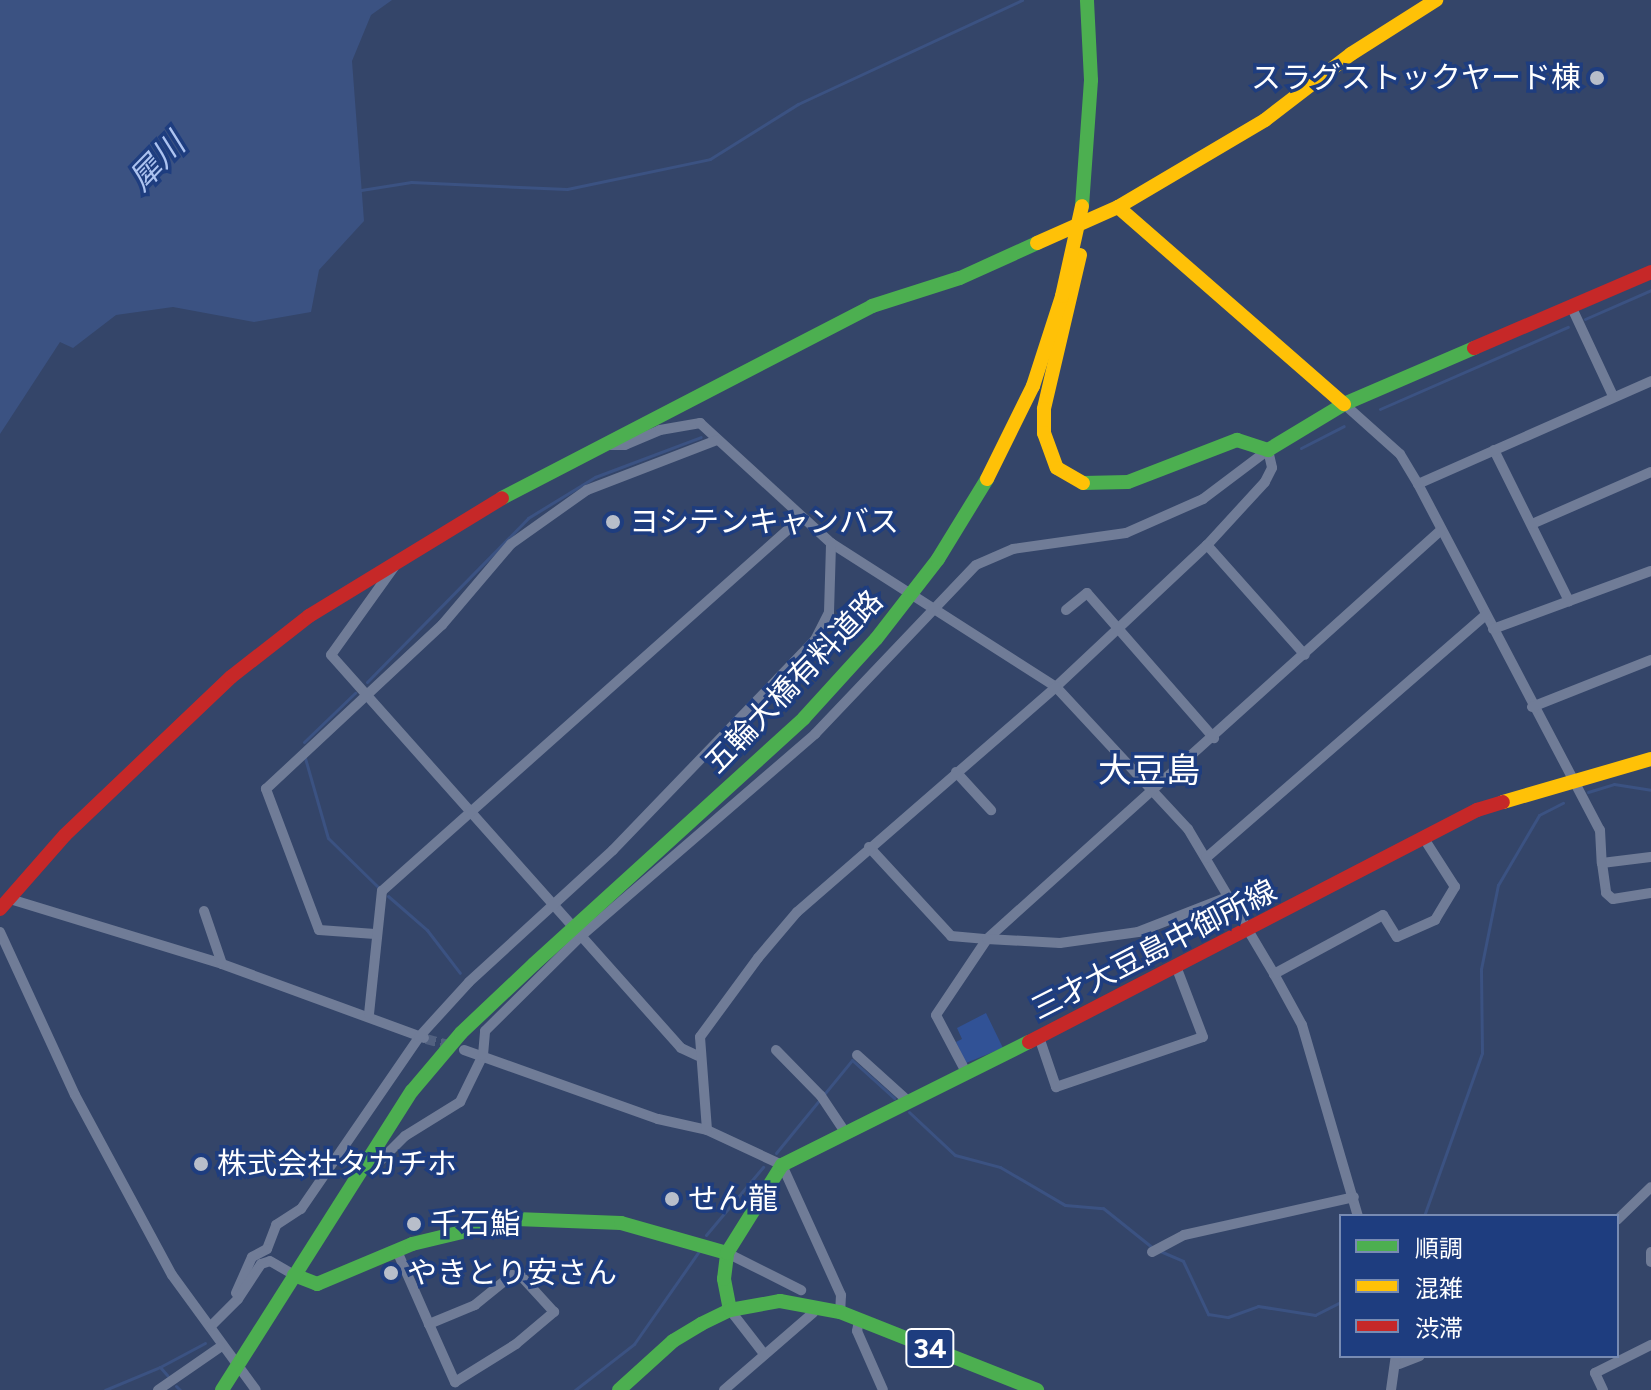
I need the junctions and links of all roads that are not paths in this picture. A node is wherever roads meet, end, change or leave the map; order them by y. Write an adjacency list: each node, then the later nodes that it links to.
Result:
1 (1087, 0): 3 (main road, 五輪大橋有料道路)
2 (1436, 0): 4 (main road)
3 (1082, 206): 12 (main road, bridge); 83 (main road, 五輪大橋有料道路, bridge)
4 (1118, 207): 9 (main road); 11 (main road)
5 (1651, 272): 6 (main road)
6 (1571, 306): 8 (street); 9 (main road)
7 (1651, 381): 8 (street)
8 (1613, 396): 13 (street)
9 (1344, 404): 12 (main road); 15 (street)
10 (717, 440): 11 (street); 16 (street); 32 (street)
11 (600, 445): 21 (main road)
12 (1268, 450): 20 (street); 24 (street)
13 (1494, 450): 15 (street); 17 (street)
14 (1651, 472): 17 (street)
15 (1418, 484): 18 (street)
16 (802, 517): 19 (street); 40 (street)
17 (1532, 524): 23 (street)
18 (1440, 531): 26 (street); 29 (street)
19 (831, 543): 24 (street); 49 (street)
20 (1207, 545): 27 (street); 29 (street)
21 (394, 567): 32 (street); 48 (main road)
22 (1651, 572): 23 (street)
23 (1569, 601): 28 (street)
24 (935, 607): 31 (street); 54 (street)
25 (1066, 610): 27 (street)
26 (1486, 615): 28 (street); 44 (street)
27 (1118, 628): 31 (street); 34 (street)
28 (1493, 629): 33 (street)
29 (1305, 655): 34 (street)
30 (1651, 660): 33 (street)
31 (1056, 687): 36 (street); 38 (street)
32 (367, 695): 40 (street); 53 (street)
33 (1532, 707): 37 (street)
34 (1214, 738): 38 (street)
35 (1651, 759): 37 (main road, 三才大豆島中御所線)
36 (956, 772): 39 (street); 42 (street)
37 (1574, 778): 41 (main road, 三才大豆島中御所線); 45 (street)
38 (1152, 790): 44 (street); 55 (street)
39 (991, 810)
40 (471, 813): 49 (street); 53 (street)
41 (1425, 840): 52 (main road, 三才大豆島中御所線); 58 (street)
42 (869, 847): 55 (street); 66 (street)
43 (1651, 857): 45 (street)
44 (1206, 858): 47 (street)
45 (1602, 863): 46 (street)
46 (1651, 893)
47 (1228, 897): 52 (street); 55 (street)
48 (5, 904): 56 (street)
49 (552, 905): 54 (street); 61 (street)
50 (204, 911): 56 (street)
51 (0, 932): 91 (street)
52 (1248, 933): 57 (main road, 三才大豆島中御所線); 58 (street)
53 (375, 934): 59 (street)
54 (580, 937): 64 (street); 66 (street)
55 (987, 939): 67 (street)
56 (222, 964): 59 (street)
57 (1177, 969): 60 (main road, 三才大豆島中御所線); 60 (street)
58 (1274, 974): 74 (street)
59 (369, 1014): 61 (street)
60 (1039, 1037): 67 (main road, 三才大豆島中御所線)
61 (423, 1038): 77 (street)
62 (464, 1050): 64 (street)
63 (776, 1050): 70 (street)
64 (483, 1055): 69 (street); 71 (street)
65 (857, 1055): 68 (street)
66 (698, 1056): 69 (street)
67 (966, 1072): 68 (main road, 三才大豆島中御所線)
68 (908, 1101): 70 (main road, 三才大豆島中御所線)
69 (707, 1130): 72 (street)
70 (845, 1132): 72 (main road, 三才大豆島中御所線)
71 (380, 1161)
72 (782, 1165): 81 (main road); 87 (street)
73 (1651, 1187): 76 (street)
74 (1354, 1197): 75 (street); 78 (street)
75 (1358, 1214)
76 (1619, 1218)
77 (267, 1249): 83 (street); 85 (street)
78 (1156, 1249)
79 (397, 1251): 81 (main road); 83 (main road); 90 (street)
80 (1651, 1252): 82 (street)
81 (727, 1253): 84 (street); 86 (main road)
82 (1651, 1262)
83 (294, 1275): 85 (street); 96 (main road)
84 (801, 1290)
85 (232, 1307): 91 (street)
86 (730, 1310): 87 (main road, 34); 94 (street); 100 (main road, 34)
87 (840, 1312): 89 (main road, 34)
88 (813, 1313): 94 (street)
89 (859, 1320): 102 (street); 103 (main road, 34)
90 (429, 1324): 90 (street)
91 (211, 1326): 93 (street)
92 (1651, 1345): 105 (street)
93 (220, 1347): 96 (street); 97 (street)
94 (764, 1354): 101 (street)
95 (1398, 1360): 104 (street)
96 (235, 1367): 98 (main road); 99 (street)
97 (158, 1390)
98 (222, 1390)
99 (256, 1390)
100 (619, 1390)
101 (724, 1390)
102 (883, 1390)
103 (1037, 1390)
104 (1391, 1390)
105 (1603, 1390)

